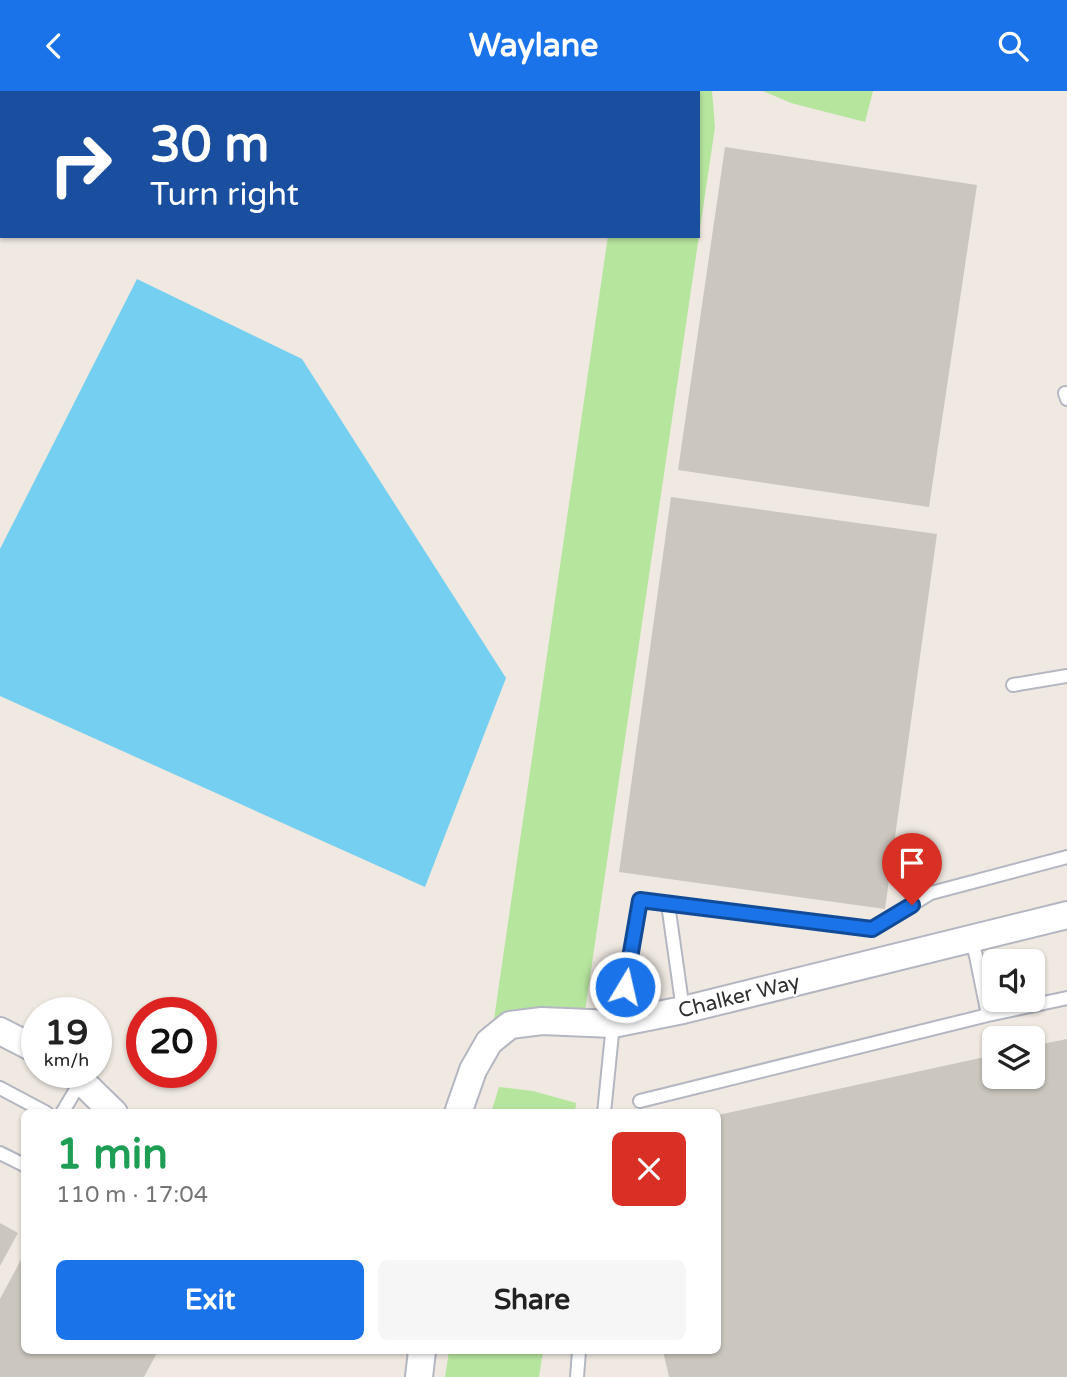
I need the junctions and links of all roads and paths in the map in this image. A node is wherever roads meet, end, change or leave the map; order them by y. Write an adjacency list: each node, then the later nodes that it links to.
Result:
1 (1067, 676): 2 (lane)
2 (1013, 685)
3 (1067, 857): 4 (lane)
4 (668, 904): 7 (lane); 9 (lane)
5 (1067, 915): 6 (street, Chalker Way)
6 (971, 939): 9 (street, Chalker Way); 10 (lane)
7 (625, 987)
8 (1067, 998): 10 (lane)
9 (683, 1010): 11 (street, Chalker Way)
10 (988, 1015): 17 (lane)
11 (613, 1024): 21 (street, Chalker Way); 22 (lane)
12 (0, 1031): 13 (street)
13 (21, 1042)
14 (0, 1087): 18 (lane)
15 (72, 1088): 19 (lane)
16 (88, 1088): 20 (street)
17 (640, 1101)
18 (40, 1109)
19 (64, 1109)
20 (110, 1109)
21 (459, 1109)
22 (604, 1109)
23 (0, 1153): 24 (lane)
24 (21, 1164)
25 (422, 1354): 27 (street)
26 (579, 1354): 28 (lane)
27 (419, 1377)
28 (576, 1377)

